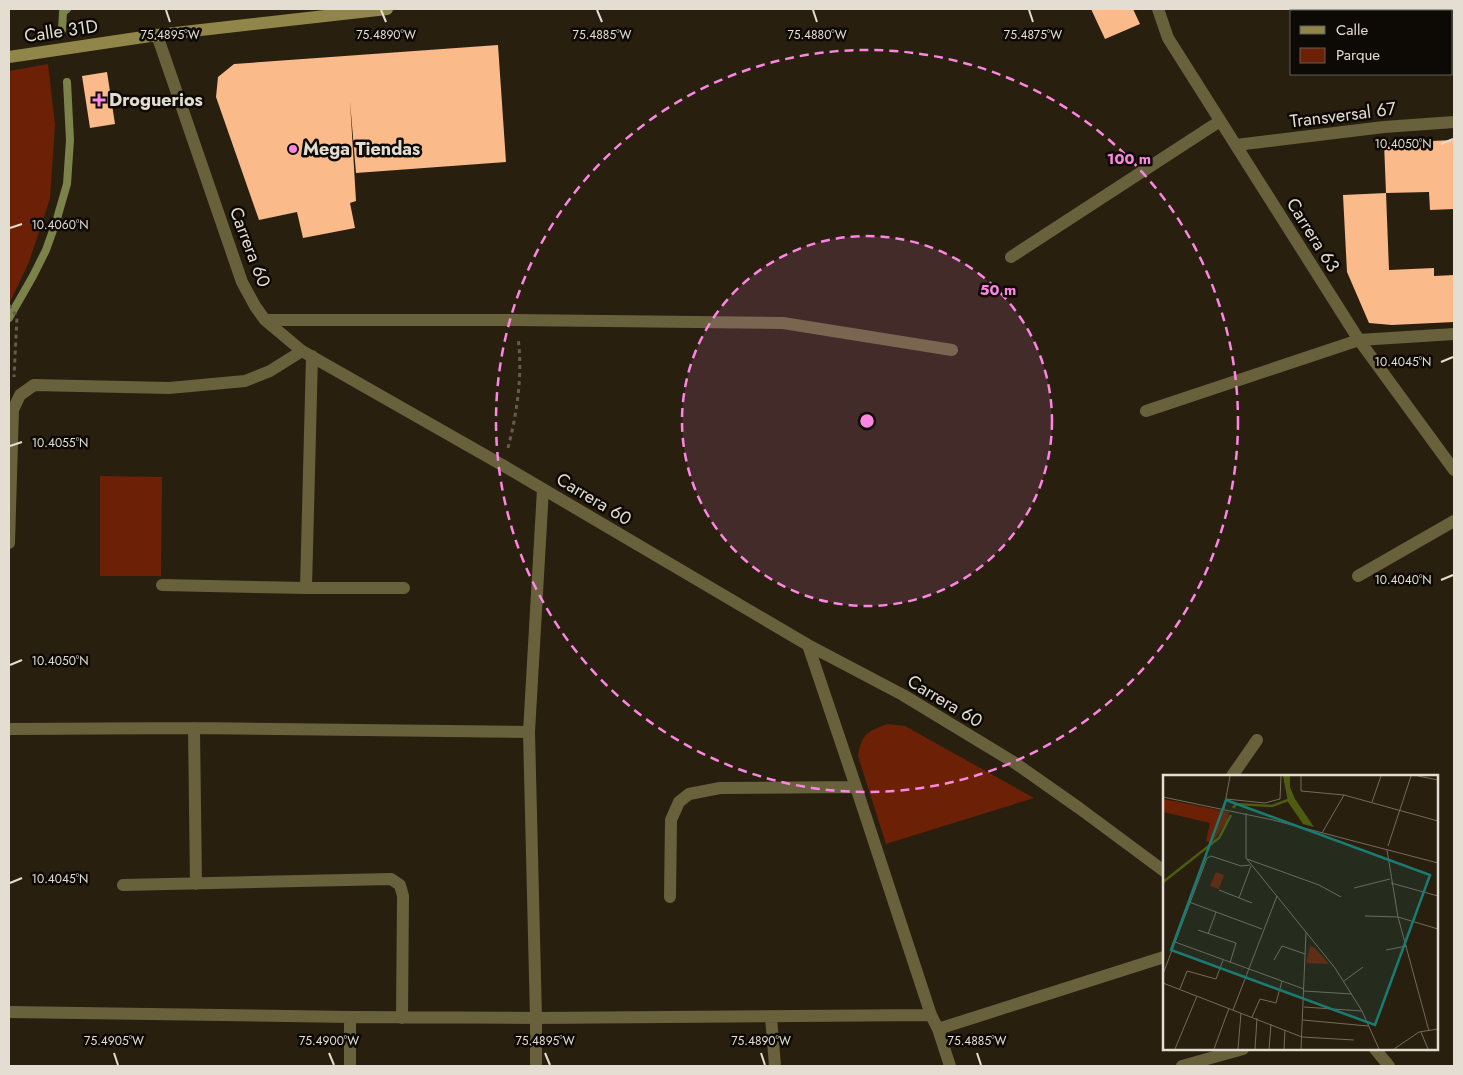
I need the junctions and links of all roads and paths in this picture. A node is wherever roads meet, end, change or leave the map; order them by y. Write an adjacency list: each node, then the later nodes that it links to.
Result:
1 (387, 9): 3 (street, Calle 31D)
2 (1158, 9): 5 (street, Carrera 63)
3 (157, 36): 4 (street, Calle 31D); 10 (street, Carrera 60)
4 (9, 56)
5 (1220, 121): 7 (street, Carrera 63); 8 (street)
6 (1454, 122): 7 (street, Transversal 67)
7 (1236, 146): 13 (street, Carrera 63)
8 (1011, 257)
9 (9, 305): 16 (path)
10 (265, 320): 11 (street); 15 (street, Carrera 60)
11 (515, 320): 14 (street); 18 (path)
12 (1454, 334): 13 (street)
13 (1358, 340): 17 (street); 19 (street, Carrera 63)
14 (952, 350)
15 (307, 354): 16 (street); 18 (street, Carrera 60); 25 (street)
16 (13, 410): 22 (street)
17 (1146, 411)
18 (504, 466): 20 (street, Carrera 60)
19 (1454, 470)
20 (543, 489): 27 (street, Carrera 60); 30 (street)
21 (1454, 521): 23 (street)
22 (9, 543)
23 (1358, 576)
24 (162, 585): 25 (street)
25 (306, 588): 26 (street)
26 (404, 588)
27 (808, 645): 33 (street); 34 (street, Carrera 60)
28 (194, 728): 29 (street); 30 (street); 35 (street)
29 (9, 729)
30 (529, 732): 44 (street)
31 (1257, 740): 32 (street)
32 (1233, 775)
33 (856, 787): 37 (street); 40 (street)
34 (1163, 870)
35 (196, 884): 36 (street); 43 (street)
36 (123, 885)
37 (670, 897)
38 (1163, 957): 45 (street)
39 (9, 1012): 42 (street)
40 (931, 1015): 41 (street); 45 (street)
41 (771, 1016): 44 (street); 50 (street)
42 (350, 1017): 43 (street); 48 (street)
43 (402, 1018): 44 (street)
44 (536, 1018): 49 (street)
45 (938, 1028): 51 (street)
46 (1239, 1050): 52 (street)
47 (1376, 1050): 53 (street)
48 (350, 1066)
49 (536, 1066)
50 (776, 1066)
51 (950, 1066)
52 (1182, 1066)
53 (1389, 1066)

